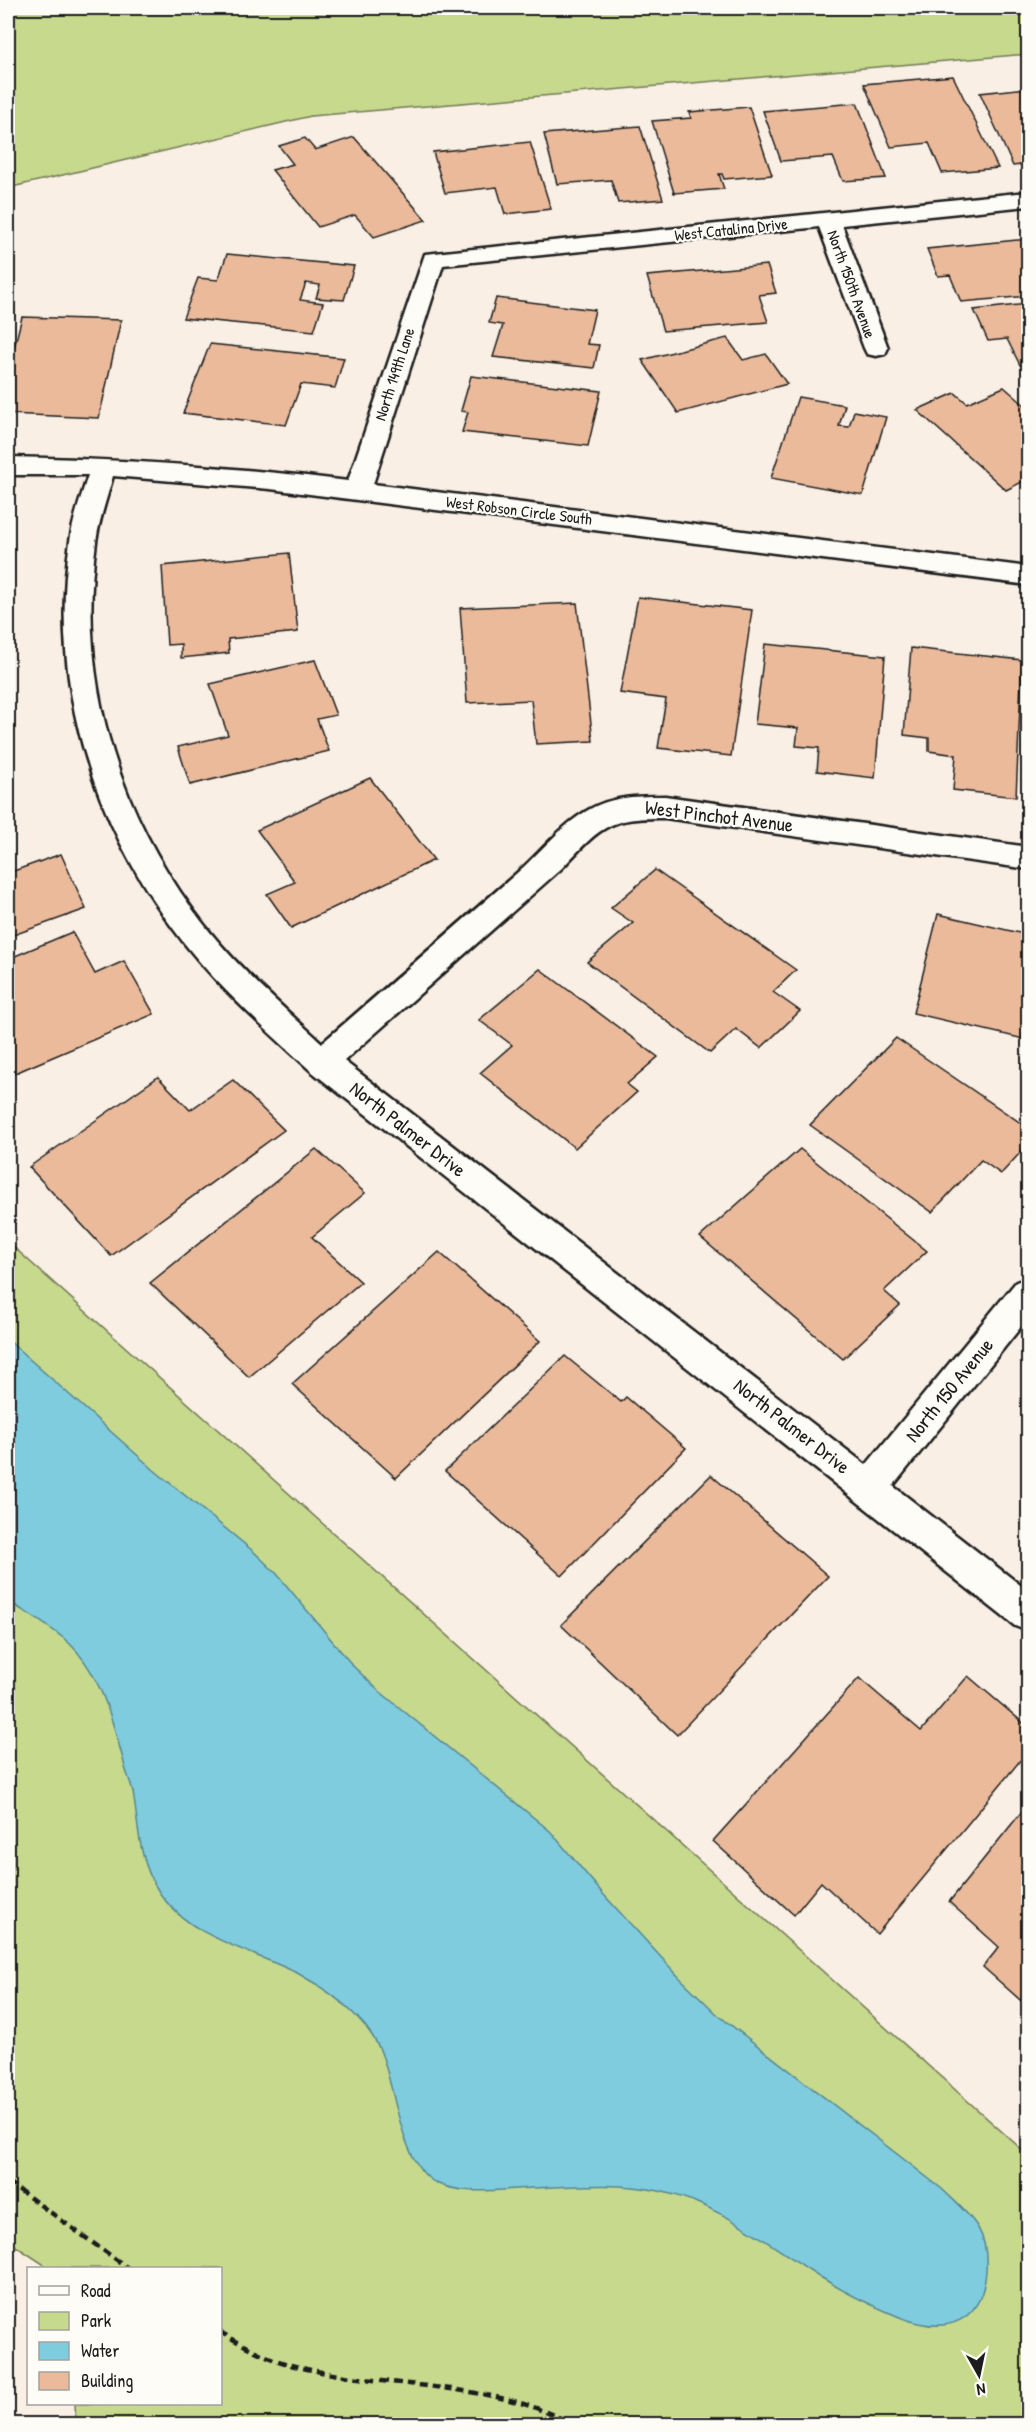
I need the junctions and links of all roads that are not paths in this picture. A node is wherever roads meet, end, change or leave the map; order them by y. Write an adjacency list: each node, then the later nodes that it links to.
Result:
1 (1029, 199): 2 (street, West Catalina Drive)
2 (828, 219): 3 (street, West Catalina Drive); 4 (street, North 150th Avenue)
3 (433, 259): 7 (street, North 149th Lane)
4 (876, 348)
5 (8, 466): 6 (street, West Robson Circle South)
6 (103, 467): 7 (street, West Robson Circle South); 10 (street, North Palmer Drive)
7 (358, 490): 8 (street, West Robson Circle South)
8 (1029, 576)
9 (1029, 858): 10 (street, West Pinchot Avenue)
10 (322, 1062): 12 (street, North Palmer Drive)
11 (1029, 1293): 12 (street, North 150 Avenue)
12 (870, 1487): 13 (street, North Palmer Drive)
13 (1029, 1612)

